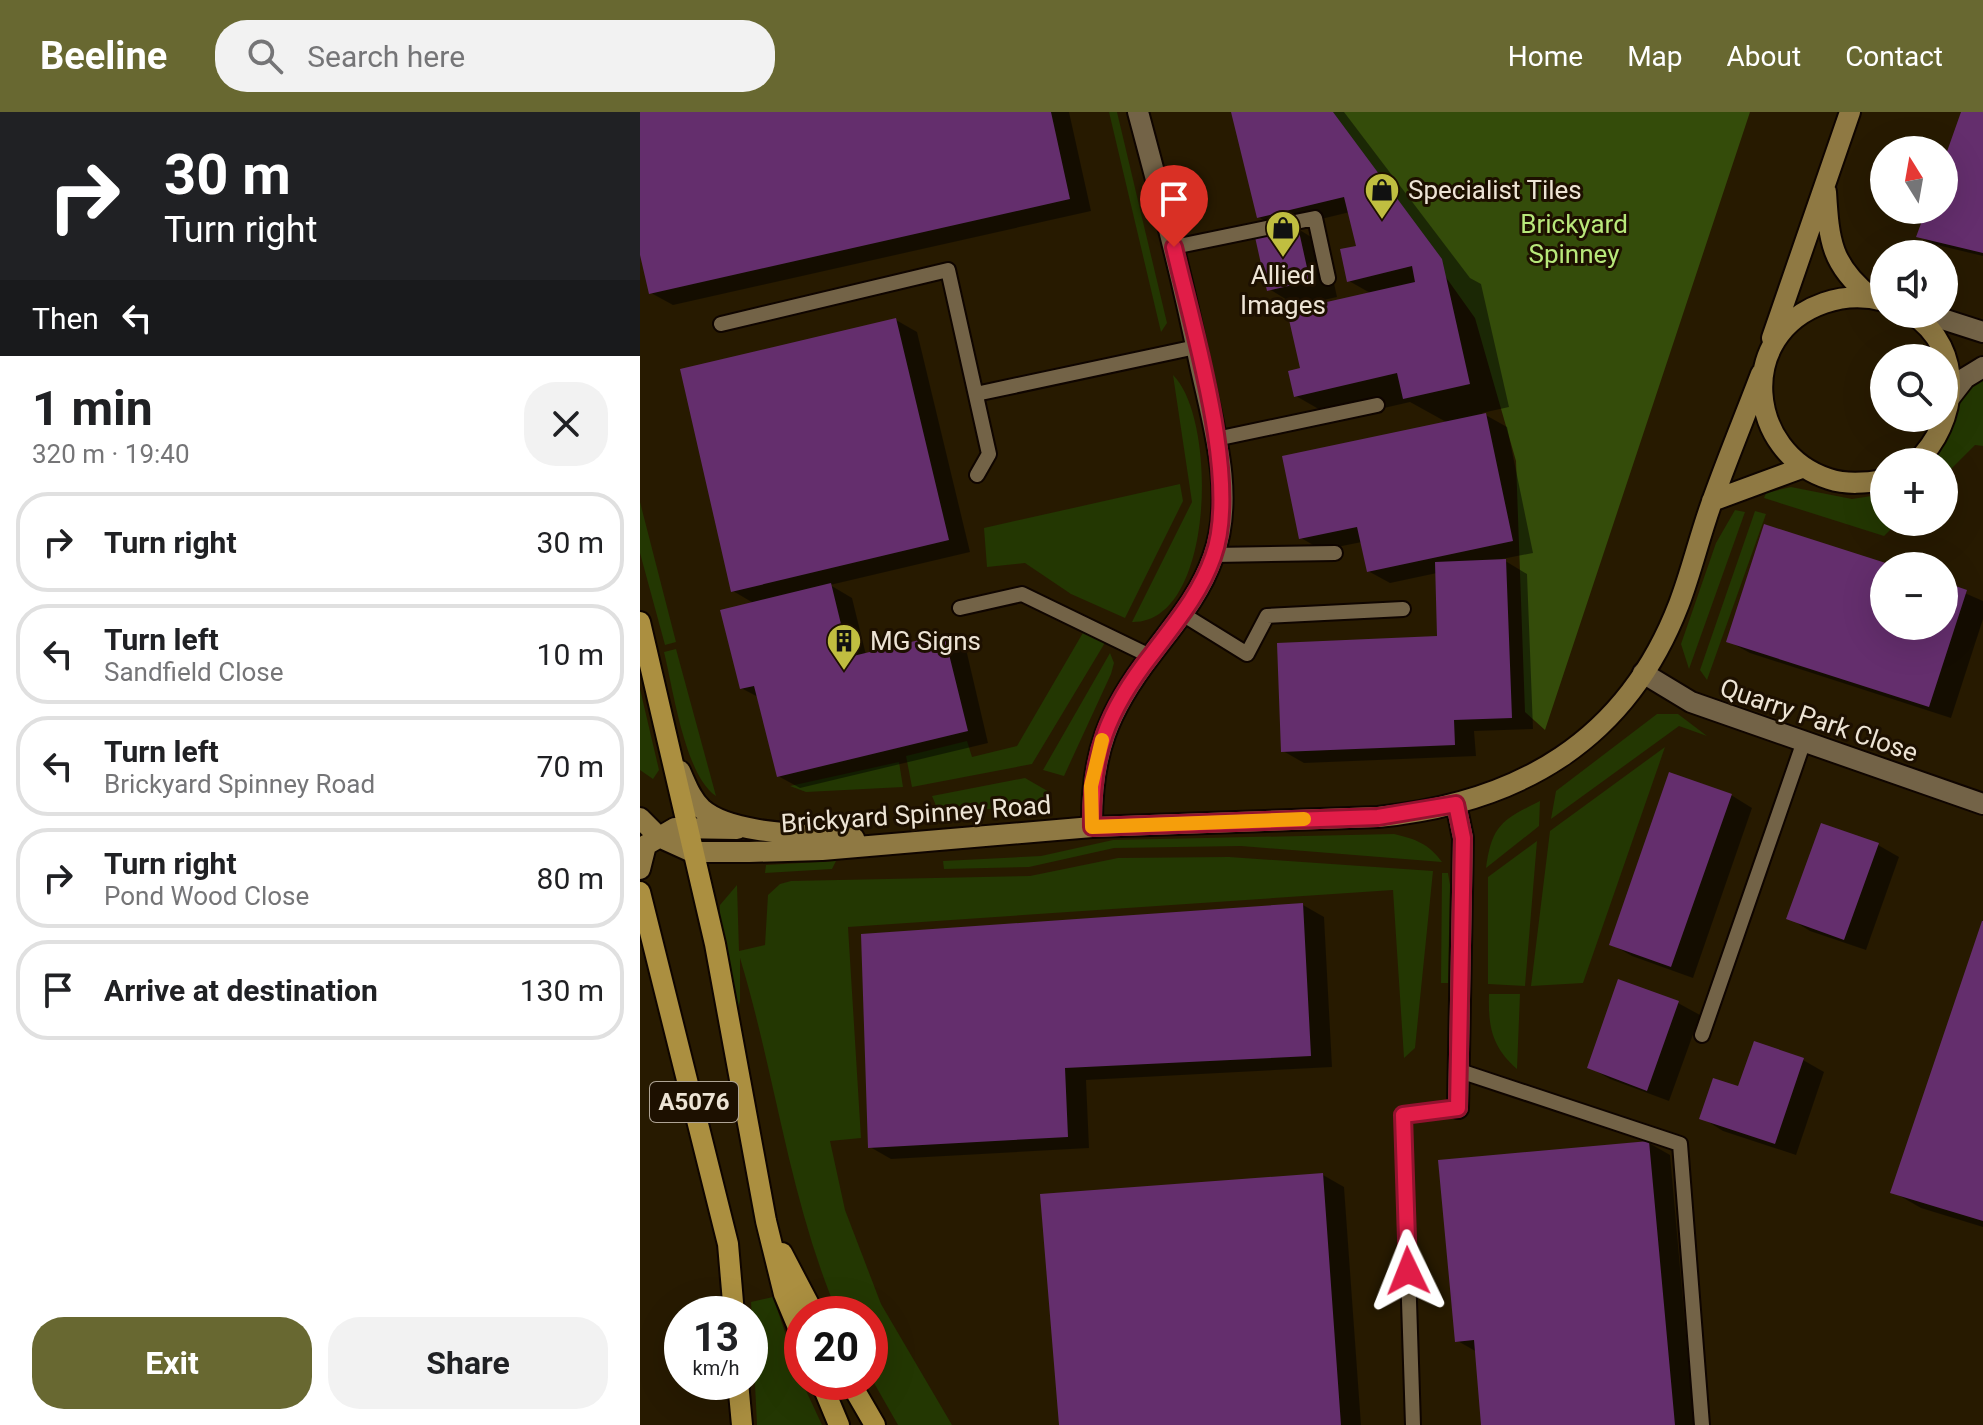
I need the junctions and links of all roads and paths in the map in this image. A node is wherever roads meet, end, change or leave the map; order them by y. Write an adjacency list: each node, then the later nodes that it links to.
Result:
1 (1138, 112): 4 (street)
2 (1850, 112): 3 (street)
3 (1826, 184): 6 (street); 14 (street)
4 (1174, 247): 5 (lane); 13 (street)
5 (1328, 278)
6 (1870, 294)
7 (1870, 299): 14 (street)
8 (721, 324): 18 (lane)
9 (1958, 324): 11 (street)
10 (1927, 328): 12 (street)
11 (1983, 332)
12 (1939, 344)
13 (1196, 347): 18 (lane); 20 (street)
14 (1768, 349): 16 (street, Brickyard Spinney Road)
15 (1983, 367): 17 (street)
16 (1761, 374): 21 (street); 24 (street, Brickyard Spinney Road)
17 (1958, 387)
18 (976, 394): 22 (lane)
19 (1377, 405): 20 (lane)
20 (1216, 439): 26 (street)
21 (1804, 467): 23 (street); 24 (street)
22 (977, 475)
23 (1870, 482)
24 (1712, 501): 32 (street, Brickyard Spinney Road)
25 (1335, 553): 26 (lane)
26 (1214, 555): 29 (street)
27 (960, 608): 31 (lane)
28 (1403, 609): 29 (lane)
29 (1184, 615): 31 (street)
30 (640, 622): 34 (main road)
31 (1150, 656): 38 (street)
32 (1643, 673): 33 (street, Quarry Park Close); 35 (street, Brickyard Spinney Road)
33 (1803, 744): 36 (street, Quarry Park Close); 46 (lane)
34 (671, 749): 39 (street); 40 (main road)
35 (1456, 804): 38 (street, Brickyard Spinney Road); 47 (street)
36 (1983, 804)
37 (640, 818): 41 (street, Brickyard Spinney Road)
38 (1092, 827): 42 (street, Brickyard Spinney Road)
39 (755, 828): 40 (street); 42 (street)
40 (686, 829): 41 (street); 43 (main road)
41 (659, 837): 43 (street, Brickyard Spinney Road); 44 (street)
42 (893, 842): 43 (street, Brickyard Spinney Road)
43 (692, 852): 49 (main road)
44 (640, 869)
45 (640, 892): 50 (main road, A5076)
46 (1702, 1035)
47 (1457, 1070): 48 (street); 60 (lane)
48 (1458, 1108): 59 (lane)
49 (766, 1221): 51 (main road); 52 (main road)
50 (732, 1296)
51 (785, 1296)
52 (805, 1296)
53 (740, 1400): 56 (main road)
54 (829, 1400): 57 (main road)
55 (860, 1400): 58 (main road)
56 (742, 1425)
57 (839, 1425)
58 (875, 1425)
59 (1413, 1425)
60 (1702, 1425)

